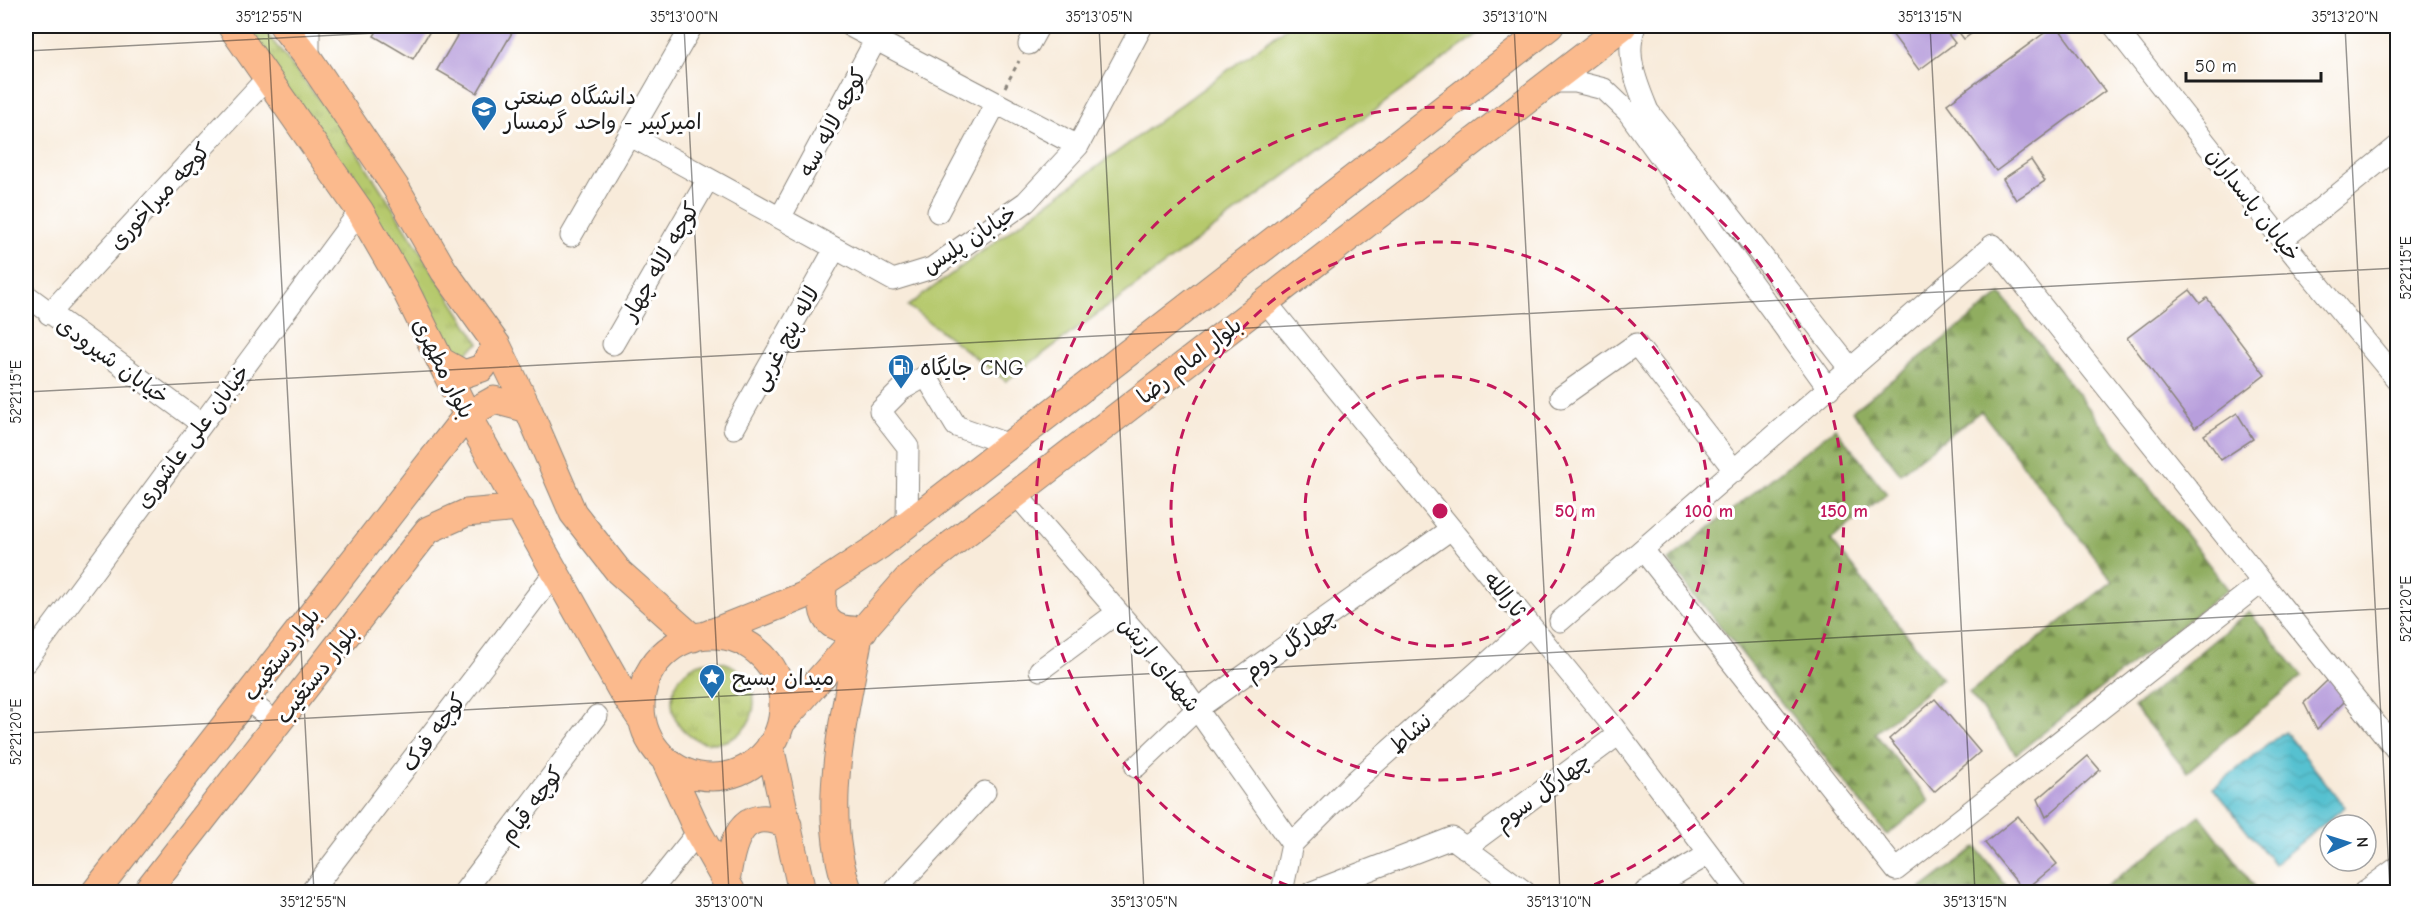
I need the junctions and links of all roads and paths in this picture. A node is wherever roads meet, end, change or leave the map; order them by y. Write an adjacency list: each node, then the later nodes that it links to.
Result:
1 (231, 26): 14 (main road, بلوار مطهری)
2 (283, 26): 13 (main road)
3 (309, 26): 13 (street)
4 (692, 26): 17 (street)
5 (850, 26): 11 (street)
6 (1142, 26): 18 (street, خیابان پلیس)
7 (1550, 26): 42 (main road, بلوار امام رضا)
8 (1623, 26): 15 (main road, بلوار امام رضا)
9 (1635, 26): 20 (street)
10 (2114, 26): 26 (street, خیابان پاسداران)
11 (880, 32): 16 (street); 24 (street, کوچه لاله سه)
12 (1034, 35): 16 (path)
13 (309, 59): 32 (main road)
14 (268, 77): 22 (main road, بلوار مطهری); 30 (street, کوچه میراخوری)
15 (1549, 82): 20 (street); 29 (main road, بلوار امام رضا)
16 (996, 103): 18 (street); 23 (street)
17 (629, 135): 21 (street, خیابان پلیس); 25 (street)
18 (1078, 146): 27 (street, خیابان پلیس)
19 (2397, 146): 26 (street)
20 (1673, 156): 34 (street); 36 (street)
21 (708, 179): 24 (street, خیابان پلیس); 31 (street, کوچه لاله چهار)
22 (360, 211): 33 (main road, بلوار مطهری); 40 (street, خیابان علی عاشوری)
23 (938, 212)
24 (780, 218): 27 (street, خیابان پلیس)
25 (571, 236)
26 (2282, 240): 35 (street, خیابان پاسداران)
27 (835, 249): 41 (street, لاله پنج غربی)
28 (26, 295): 30 (street, خیابان شیرودی)
29 (1265, 301): 44 (main road, بلوار امام رضا); 47 (street, ثارالله)
30 (49, 314): 40 (street, خیابان شیرودی)
31 (613, 344)
32 (497, 345): 33 (main road); 38 (main road)
33 (441, 361): 39 (main road, بلوار مطهری)
34 (1851, 369): 36 (street); 51 (street)
35 (2397, 381)
36 (1829, 388): 43 (street)
37 (1561, 397): 43 (street)
38 (528, 409): 39 (main road); 56 (main road)
39 (467, 414): 45 (main road, بلوار مطهری); 59 (main road, بلواردستغیب)
40 (202, 423): 57 (street, خیابان علی عاشوری)
41 (734, 428)
42 (1010, 444): 46 (main road, بلوار امام رضا); 46 (street)
43 (1735, 471): 48 (street)
44 (1016, 494): 52 (street, شهدای ارتش); 55 (main road, بلوار امام رضا)
45 (520, 508): 49 (main road, بلوار مطهری); 63 (main road, بلوار دستغیب)
46 (907, 524): 50 (main road, بلوار امام رضا)
47 (1451, 529): 54 (street, ثارالله); 60 (street, چهارگل دوم)
48 (1643, 550): 51 (street); 53 (street)
49 (555, 572): 62 (main road, بلوار مطهری); 79 (street, کوچه فدک)
50 (825, 582): 55 (main road); 56 (main road, بلوار امام رضا)
51 (2262, 582): 66 (street)
52 (1118, 612): 58 (street); 60 (street, شهدای ارتش)
53 (1560, 621)
54 (1530, 625): 64 (street, ثارالله); 72 (street, نشاط)
55 (861, 632): 65 (main road, بلوار امام رضا); 83 (main road)
56 (700, 636): 62 (main road); 65 (main road)
57 (26, 662)
58 (1040, 670)
59 (246, 699): 63 (street); 77 (main road, بلواردستغیب)
60 (1197, 709): 68 (street, چهارگل دوم); 72 (street, شهدای ارتش)
61 (597, 716): 80 (street, کوچه قیام)
62 (642, 720): 67 (main road)
63 (278, 724): 78 (main road, بلوار دستغیب)
64 (1618, 734): 73 (street, چهارگل سوم); 74 (street, ثارالله)
65 (776, 735): 67 (main road); 70 (main road)
66 (2397, 752)
67 (665, 760): 71 (main road)
68 (1136, 767)
69 (985, 792): 84 (street)
70 (788, 825): 76 (main road); 82 (main road)
71 (698, 832): 76 (main road); 81 (street)
72 (1292, 844): 85 (street)
73 (1465, 848): 86 (street); 87 (street)
74 (1709, 854): 88 (street); 89 (street, ثارالله)
75 (2397, 867): 90 (street)
76 (729, 887)
77 (95, 892)
78 (146, 892)
79 (311, 892)
80 (464, 892)
81 (651, 892)
82 (802, 892)
83 (849, 892)
84 (893, 892)
85 (1282, 892)
86 (1312, 892)
87 (1525, 892)
88 (1645, 892)
89 (1738, 892)
90 (2364, 892)

